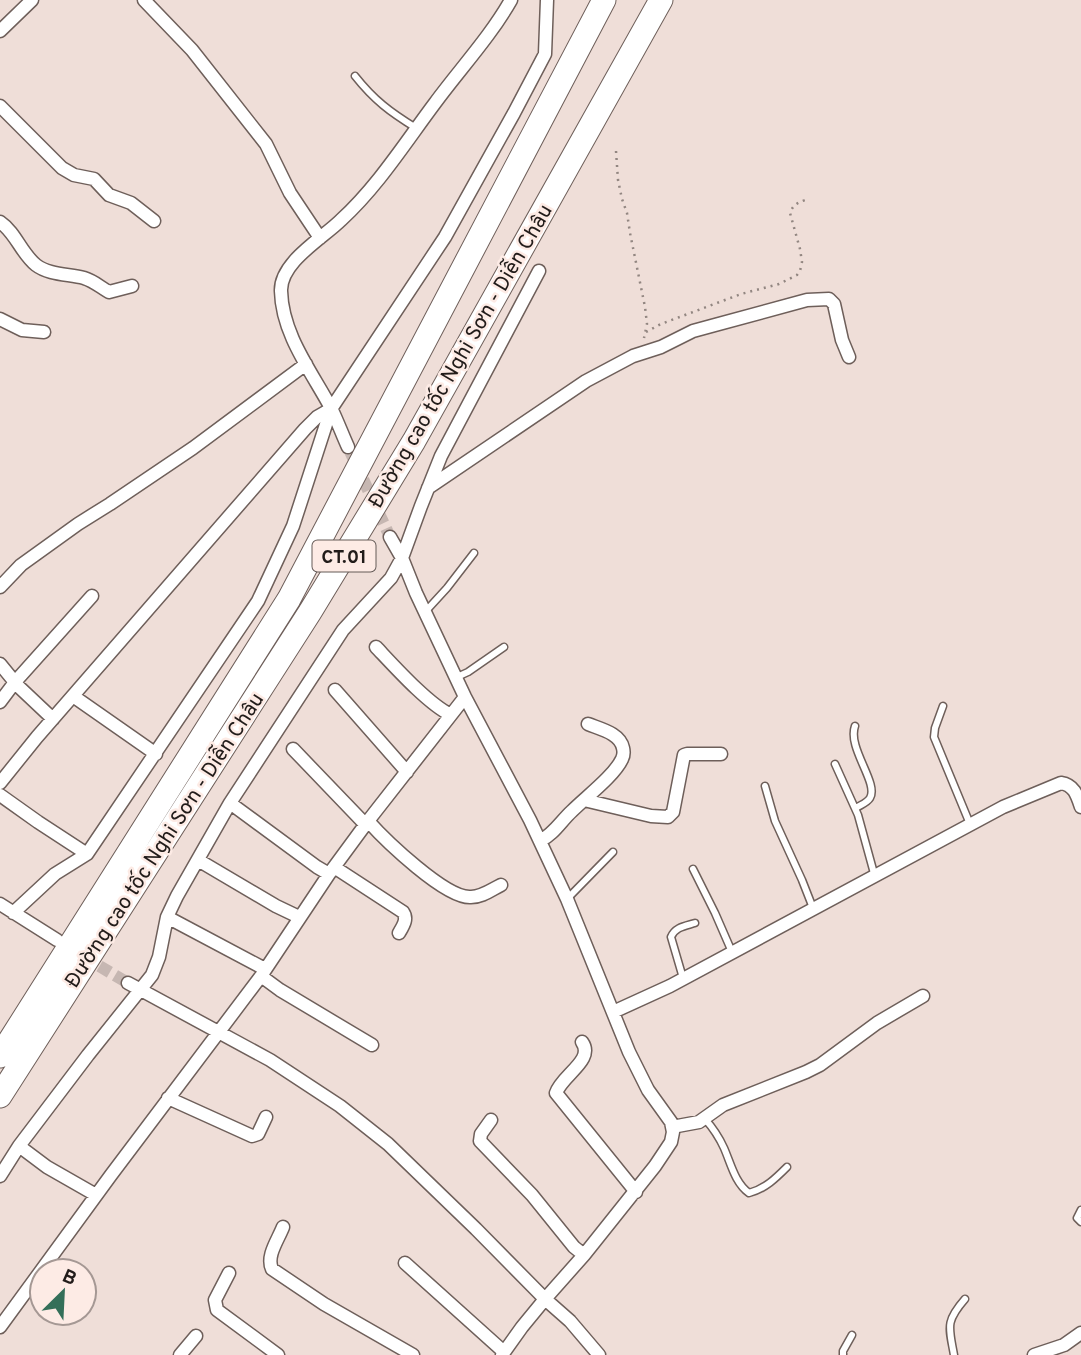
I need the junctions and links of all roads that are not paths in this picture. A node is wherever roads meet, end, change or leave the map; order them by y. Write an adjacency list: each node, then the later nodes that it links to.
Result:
1 (32, 0): 7 (street)
2 (144, 0): 13 (street)
3 (511, 0): 10 (street)
4 (547, 0): 20 (street)
5 (604, 0): 84 (highway, Đường cao tốc Nghi Sơn - Diễn Châu / CT.01)
6 (661, 0): 85 (highway, Đường cao tốc Nghi Sơn - Diễn Châu / CT.01)
7 (0, 31)
8 (355, 76): 10 (lane)
9 (0, 106): 11 (street)
10 (415, 128): 13 (street)
11 (153, 220)
12 (0, 222): 15 (street)
13 (320, 238): 19 (street)
14 (539, 271): 22 (street)
15 (132, 286)
16 (0, 319): 17 (street)
17 (44, 332)
18 (849, 357): 22 (street)
19 (306, 364): 20 (street); 26 (street)
20 (331, 409): 21 (street); 35 (street); 44 (street)
21 (348, 447)
22 (428, 488): 25 (street)
23 (390, 537): 25 (street)
24 (474, 553): 28 (lane)
25 (402, 558): 28 (street); 52 (street)
26 (0, 587)
27 (92, 596): 33 (street)
28 (425, 612): 32 (street)
29 (376, 647): 39 (street)
30 (504, 647): 32 (lane)
31 (1, 660): 33 (street)
32 (457, 677): 36 (street)
33 (15, 682): 37 (street); 40 (street)
34 (335, 690): 47 (street)
35 (74, 696): 40 (street); 44 (street)
36 (465, 697): 39 (street); 57 (street)
37 (0, 702)
38 (943, 706): 56 (lane)
39 (451, 715): 47 (street)
40 (53, 719): 48 (street)
41 (588, 724): 51 (street)
42 (855, 726): 54 (lane)
43 (293, 749): 55 (street)
44 (156, 754): 59 (street)
45 (721, 754): 51 (street)
46 (835, 764): 54 (lane)
47 (407, 772): 55 (street)
48 (0, 783)
49 (765, 786): 67 (lane)
50 (0, 795): 59 (street)
51 (584, 800): 57 (street)
52 (230, 803): 60 (street); 62 (street)
53 (1081, 807): 56 (street)
54 (856, 808): 63 (lane)
55 (367, 823): 62 (street); 64 (street)
56 (970, 824): 63 (street)
57 (540, 841): 65 (street)
58 (613, 852): 65 (lane)
59 (87, 854): 68 (street)
60 (198, 860): 69 (street); 70 (street)
61 (693, 869): 74 (lane)
62 (332, 871): 70 (street); 72 (street)
63 (875, 877): 67 (street)
64 (501, 885)
65 (567, 899): 80 (street)
66 (0, 904): 68 (street)
67 (813, 908): 74 (street)
68 (13, 912): 73 (street)
69 (167, 917): 75 (street); 78 (street)
70 (299, 917): 75 (street)
71 (695, 923): 76 (lane)
72 (399, 933)
73 (57, 940)
74 (732, 952): 76 (street)
75 (263, 973): 81 (street); 83 (street)
76 (683, 978): 80 (street)
77 (128, 983): 78 (street)
78 (142, 990): 81 (street); 91 (street)
79 (923, 996): 88 (street)
80 (613, 1012): 90 (street)
81 (218, 1032): 86 (street); 102 (street)
82 (582, 1042): 94 (street)
83 (372, 1045)
84 (0, 1056)
85 (0, 1096)
86 (168, 1098): 87 (street); 95 (street)
87 (266, 1117)
88 (705, 1119): 90 (street); 92 (lane)
89 (491, 1120): 99 (street)
90 (672, 1127): 94 (street)
91 (19, 1146): 93 (street); 95 (street)
92 (787, 1167)
93 (0, 1176)
94 (635, 1192): 99 (street)
95 (96, 1195): 104 (street)
96 (1081, 1210): 97 (lane)
97 (1081, 1222)
98 (283, 1227): 111 (street)
99 (584, 1255): 102 (street)
100 (405, 1263): 108 (street)
101 (229, 1273): 110 (street)
102 (545, 1299): 108 (street); 112 (street)
103 (965, 1299): 114 (lane)
104 (0, 1327)
105 (1081, 1333): 115 (street)
106 (852, 1335): 113 (lane)
107 (195, 1336): 109 (street)
108 (503, 1353)
109 (180, 1355)
110 (278, 1355)
111 (413, 1355)
112 (598, 1355)
113 (843, 1355)
114 (954, 1355)
115 (1034, 1355)

